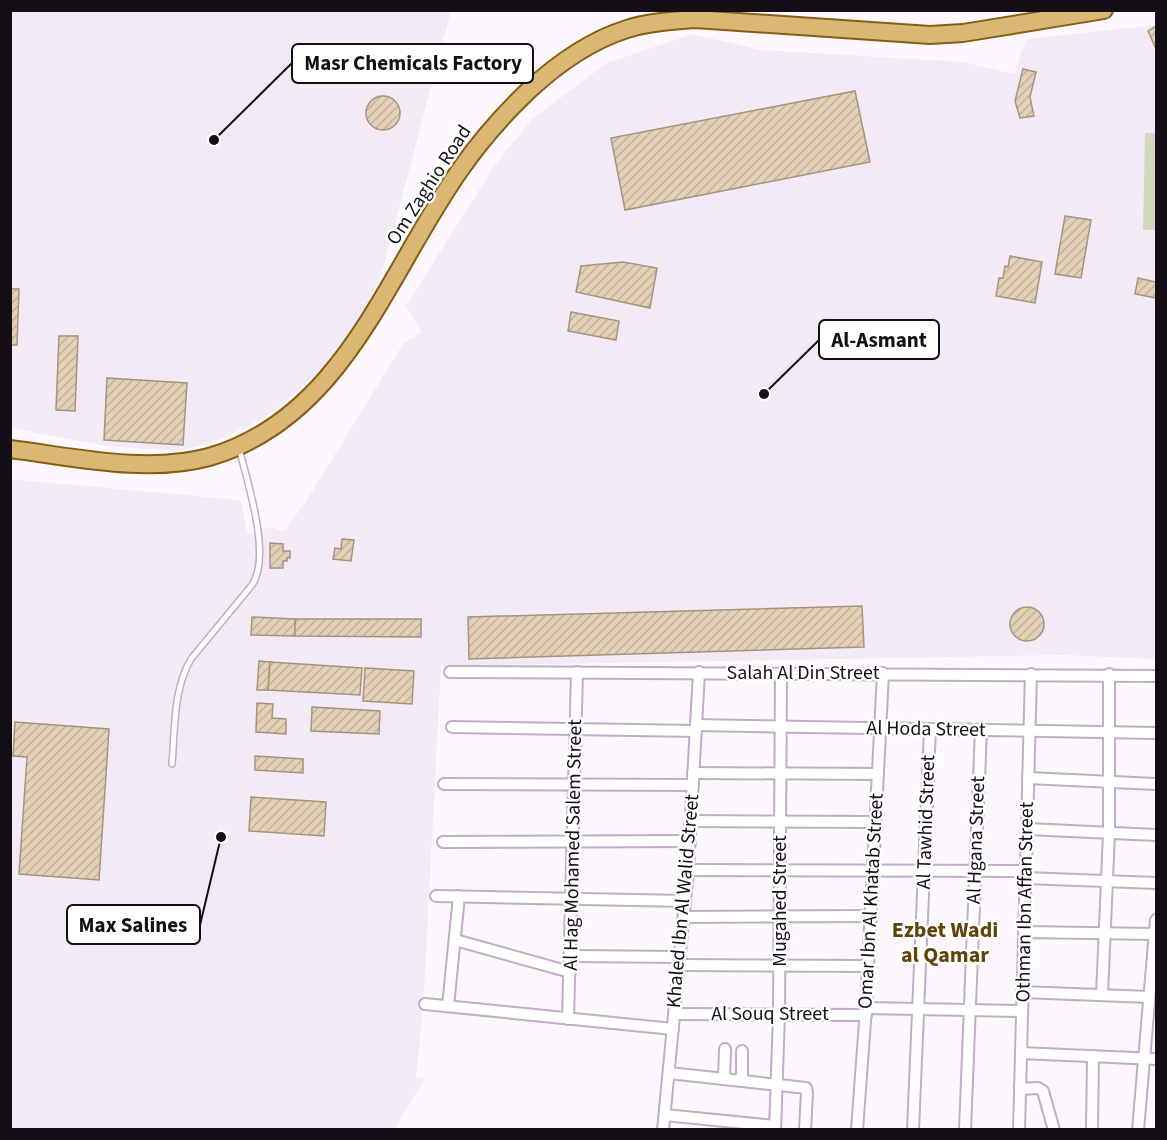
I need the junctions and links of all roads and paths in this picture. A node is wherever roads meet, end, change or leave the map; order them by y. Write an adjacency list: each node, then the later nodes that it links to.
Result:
1 (1057, 10): 3 (main road)
2 (1104, 10): 3 (main road, Om Zaghio Road)
3 (1042, 21): 4 (main road, Om Zaghio Road)
4 (239, 446): 5 (main road, Om Zaghio Road); 24 (lane)
5 (10, 450)
6 (450, 672): 7 (street, Salah Al Din Street)
7 (577, 672): 8 (street, Salah Al Din Street); 18 (street, Al Hag Mohamed Salem Street)
8 (699, 672): 9 (street, Salah Al Din Street); 16 (street, Khaled Ibn Al Walid Street)
9 (781, 673): 10 (street, Salah Al Din Street); 14 (street, Mugahed Street)
10 (883, 673): 11 (street, Salah Al Din Street); 17 (street, Omar Ibn Al Khatab Street)
11 (1031, 674): 12 (street, Salah Al Din Street); 20 (street, Othman Ibn Affan Street)
12 (1109, 674): 13 (street, Salah Al Din Street); 22 (street)
13 (1156, 676)
14 (781, 726): 16 (street, Al Hoda Street); 17 (street, Al Hoda Street); 26 (street, Mugahed Street)
15 (452, 727): 18 (street, Al Hoda Street)
16 (696, 728): 18 (street, Al Hoda Street); 25 (street, Khaled Ibn Al Walid Street)
17 (880, 728): 19 (street, Al Hoda Street); 27 (street, Omar Ibn Al Khatab Street)
18 (576, 729): 31 (street, Al Hag Mohamed Salem Street)
19 (930, 729): 21 (street, Al Hoda Street); 46 (street, Al Tawhid Street)
20 (1029, 729): 21 (street, Al Hoda Street); 22 (street, Al Hoda Street); 28 (street, Othman Ibn Affan Street)
21 (981, 730): 47 (street, Al Hgana Street)
22 (1109, 731): 23 (street, Al Hoda Street); 29 (street)
23 (1156, 733)
24 (172, 765)
25 (693, 773): 26 (street); 32 (street, Khaled Ibn Al Walid Street)
26 (781, 774): 27 (street); 35 (street, Mugahed Street)
27 (878, 774): 36 (street, Omar Ibn Al Khatab Street)
28 (1028, 778): 29 (street); 37 (street, Othman Ibn Affan Street)
29 (1110, 782): 33 (street); 38 (street)
30 (444, 784): 31 (street)
31 (575, 784): 32 (street); 40 (street, Al Hag Mohamed Salem Street)
32 (693, 784): 34 (street, Khaled Ibn Al Walid Street)
33 (1156, 784)
34 (691, 821): 35 (street); 41 (street, Khaled Ibn Al Walid Street)
35 (780, 822): 36 (street); 43 (street, Mugahed Street)
36 (875, 822): 45 (street, Omar Ibn Al Khatab Street)
37 (1027, 829): 38 (street); 48 (street, Othman Ibn Affan Street)
38 (1109, 834): 39 (street); 49 (street)
39 (1156, 835)
40 (573, 841): 41 (street); 42 (street); 53 (street, Al Hag Mohamed Salem Street)
41 (690, 841): 44 (street, Khaled Ibn Al Walid Street)
42 (443, 842)
43 (780, 869): 44 (street); 45 (street); 57 (street, Mugahed Street)
44 (688, 870): 54 (street, Khaled Ibn Al Walid Street)
45 (873, 870): 46 (street); 55 (street, Omar Ibn Al Khatab Street)
46 (924, 871): 47 (street); 73 (street, Al Tawhid Street)
47 (975, 871): 48 (street); 74 (street, Al Hgana Street)
48 (1025, 875): 49 (street); 59 (street, Othman Ibn Affan Street)
49 (1108, 882): 50 (street); 60 (street)
50 (1156, 883)
51 (436, 896): 52 (street)
52 (459, 897): 53 (street); 62 (street)
53 (572, 899): 54 (street); 63 (street, Al Hag Mohamed Salem Street)
54 (685, 901): 56 (street, Khaled Ibn Al Walid Street)
55 (871, 916): 57 (street); 66 (street, Omar Ibn Al Khatab Street)
56 (684, 917): 57 (street); 64 (street, Khaled Ibn Al Walid Street)
57 (780, 917): 65 (street, Mugahed Street)
58 (1156, 920): 61 (street)
59 (1024, 932): 60 (street); 68 (street, Othman Ibn Affan Street)
60 (1105, 933): 61 (street); 69 (street)
61 (1155, 934): 70 (street)
62 (455, 940): 67 (street); 72 (street)
63 (570, 956): 64 (street); 67 (street, Al Hag Mohamed Salem Street)
64 (680, 961): 65 (street); 77 (street, Khaled Ibn Al Walid Street)
65 (780, 966): 66 (street); 78 (street, Mugahed Street)
66 (868, 966): 75 (street, Omar Ibn Al Khatab Street)
67 (570, 972): 79 (street, Al Hag Mohamed Salem Street)
68 (1022, 992): 69 (street); 76 (street, Othman Ibn Affan Street)
69 (1102, 995): 70 (street)
70 (1149, 997): 85 (street)
71 (425, 1004): 72 (street)
72 (448, 1006): 79 (street)
73 (918, 1008): 74 (street, Al Souq Street); 75 (street, Al Souq Street); 97 (street, Al Tawhid Street)
74 (970, 1010): 76 (street, Al Souq Street); 98 (street, Al Hgana Street)
75 (866, 1011): 78 (street, Al Souq Street); 96 (street, Omar Ibn Al Khatab Street)
76 (1022, 1011): 83 (street, Othman Ibn Affan Street)
77 (674, 1014): 78 (street, Al Souq Street); 80 (street, Khaled Ibn Al Walid Street)
78 (779, 1015): 90 (street, Mugahed Street)
79 (568, 1018): 80 (street)
80 (673, 1029): 87 (street, Khaled Ibn Al Walid Street)
81 (725, 1049): 88 (street)
82 (742, 1051): 89 (street)
83 (1021, 1053): 84 (street); 91 (street, Othman Ibn Affan Street)
84 (1093, 1056): 85 (street); 101 (street)
85 (1144, 1059): 86 (street); 102 (street)
86 (1156, 1059)
87 (669, 1073): 88 (street); 92 (street, Khaled Ibn Al Walid Street)
88 (724, 1079): 89 (street)
89 (742, 1081): 90 (street)
90 (778, 1085): 93 (street, Mugahed Street); 95 (street)
91 (1020, 1089): 99 (street, Othman Ibn Affan Street); 100 (street)
92 (665, 1115): 93 (street); 94 (street, Khaled Ibn Al Walid Street)
93 (775, 1128)
94 (663, 1130)
95 (805, 1130)
96 (857, 1130)
97 (914, 1130)
98 (965, 1130)
99 (1019, 1130)
100 (1054, 1130)
101 (1092, 1130)
102 (1138, 1130)

